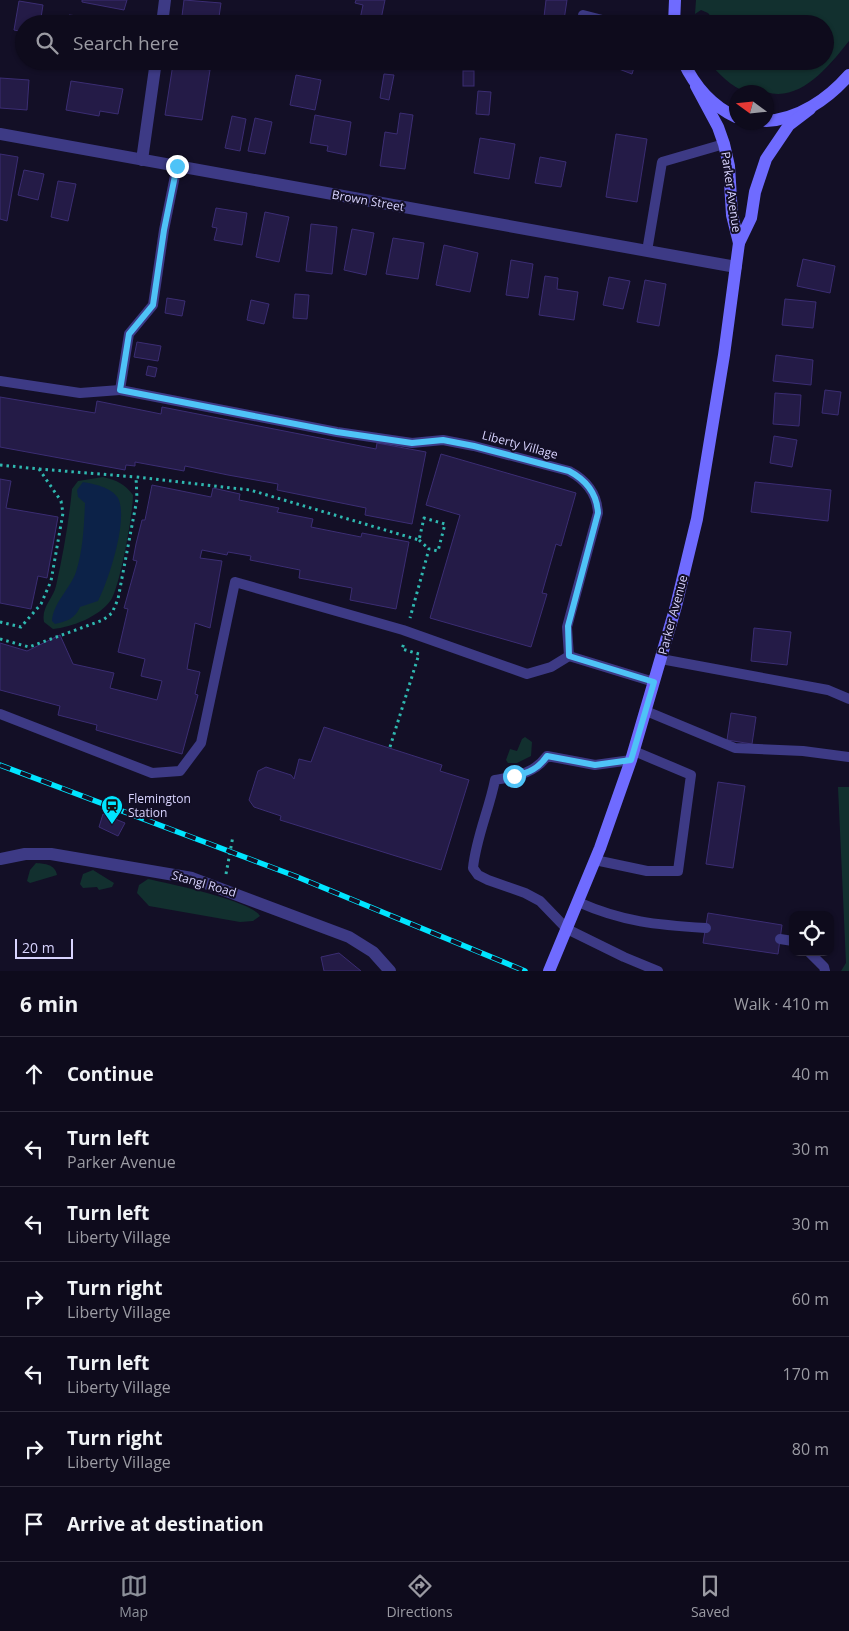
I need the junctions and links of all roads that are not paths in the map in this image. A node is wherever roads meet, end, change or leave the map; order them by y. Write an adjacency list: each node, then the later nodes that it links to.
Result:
1 (165, 0): 3 (street)
2 (675, 0): 4 (main road)
3 (163, 15)
4 (674, 15)
5 (155, 70): 14 (street)
6 (688, 70): 8 (main road, Parker Avenue)
7 (848, 77): 9 (main road, Parker Avenue)
8 (696, 86): 10 (main road); 13 (main road, Parker Avenue)
9 (810, 109): 11 (main road); 16 (main road, Parker Avenue)
10 (729, 114)
11 (774, 121)
12 (0, 134): 14 (street, Brown Street)
13 (724, 144): 16 (main road, Parker Avenue); 17 (lane)
14 (142, 160): 15 (street, Brown Street)
15 (177, 166): 17 (street, Brown Street); 20 (lane)
16 (739, 243): 18 (main road, Parker Avenue)
17 (647, 251): 18 (street, Brown Street)
18 (736, 267): 22 (main road, Parker Avenue)
19 (0, 380): 20 (lane, Liberty Village)
20 (120, 390): 21 (lane, Liberty Village)
21 (569, 656): 23 (lane); 26 (lane)
22 (661, 659): 23 (main road, Parker Avenue); 24 (lane)
23 (654, 682): 25 (main road, Parker Avenue)
24 (849, 699)
25 (646, 711): 27 (main road, Parker Avenue); 28 (lane)
26 (0, 714)
27 (632, 755): 30 (main road, Parker Avenue); 30 (lane); 33 (lane)
28 (849, 757)
29 (0, 859): 37 (street, Stangl Road)
30 (595, 860): 31 (main road, Parker Avenue)
31 (578, 902): 32 (lane); 33 (main road, Parker Avenue)
32 (706, 928)
33 (567, 929): 38 (main road, Parker Avenue); 39 (lane)
34 (780, 939): 35 (lane)
35 (789, 940)
36 (813, 956): 40 (lane)
37 (390, 971)
38 (549, 971)
39 (658, 971)
40 (825, 971)

